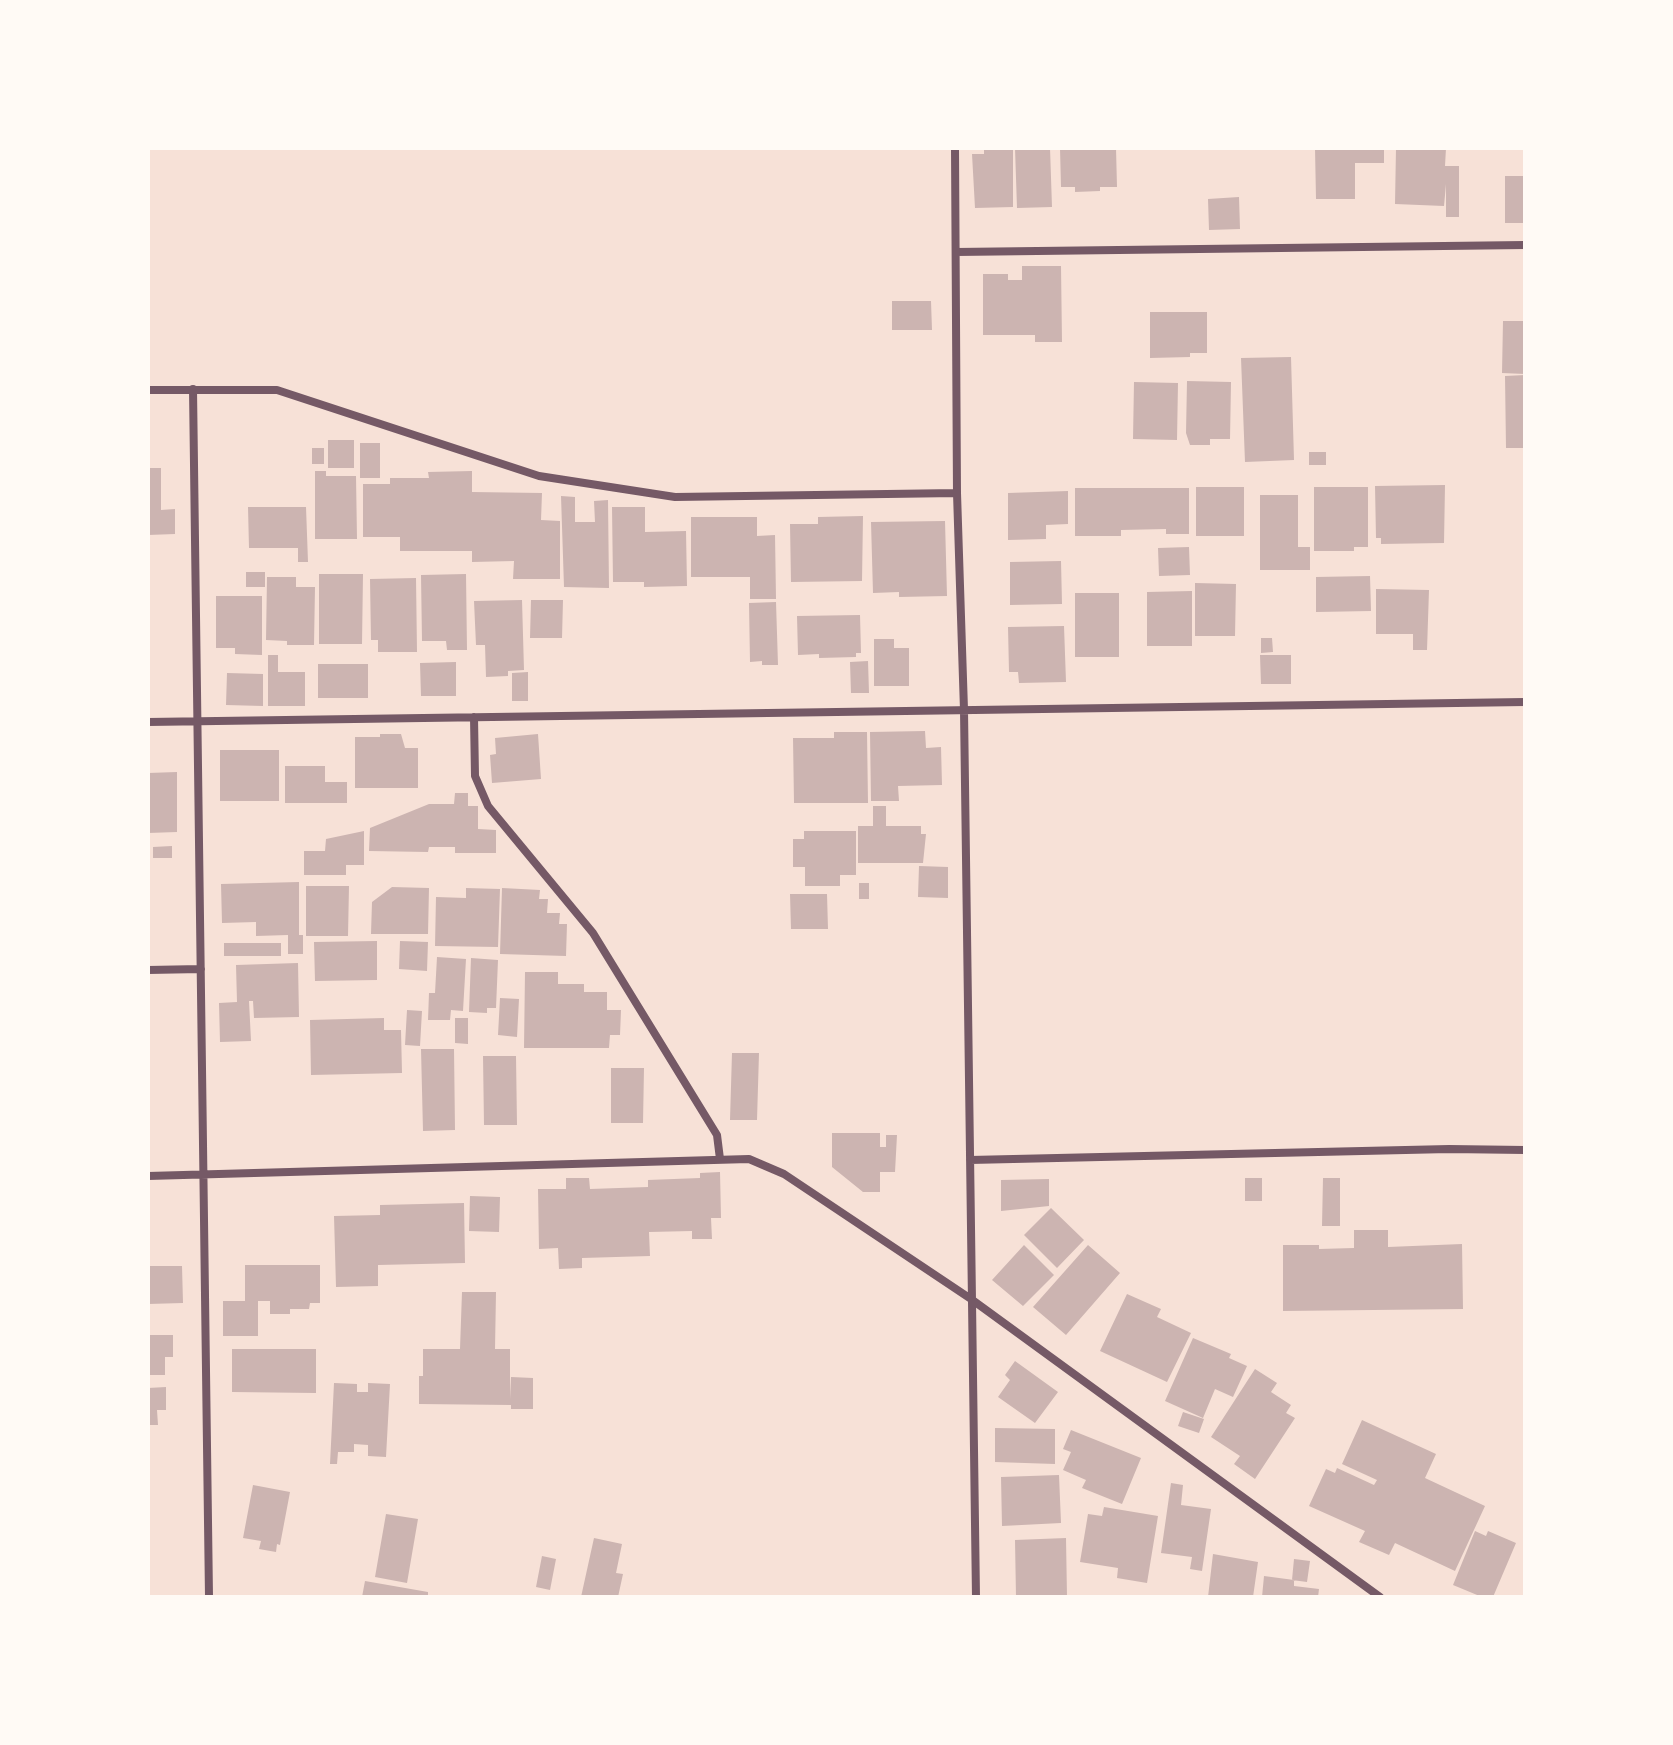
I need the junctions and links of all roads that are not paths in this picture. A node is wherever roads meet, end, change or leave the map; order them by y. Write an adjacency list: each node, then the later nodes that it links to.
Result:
1 (955, 148): 3 (street)
2 (1525, 245): 3 (street)
3 (956, 252): 6 (street)
4 (193, 389): 5 (street); 6 (street); 10 (street)
5 (148, 390)
6 (957, 493): 8 (street)
7 (1525, 702): 8 (street)
8 (964, 710): 9 (street); 16 (street)
9 (474, 717): 10 (street); 15 (street)
10 (196, 721): 11 (street); 12 (street)
11 (148, 722)
12 (201, 969): 13 (street); 17 (street)
13 (148, 970)
14 (1525, 1150): 16 (street)
15 (720, 1159): 17 (street); 19 (street)
16 (970, 1160): 19 (street)
17 (204, 1173): 18 (street); 20 (street)
18 (148, 1176)
19 (971, 1299): 21 (street); 22 (street)
20 (209, 1597)
21 (976, 1597)
22 (1380, 1597)

